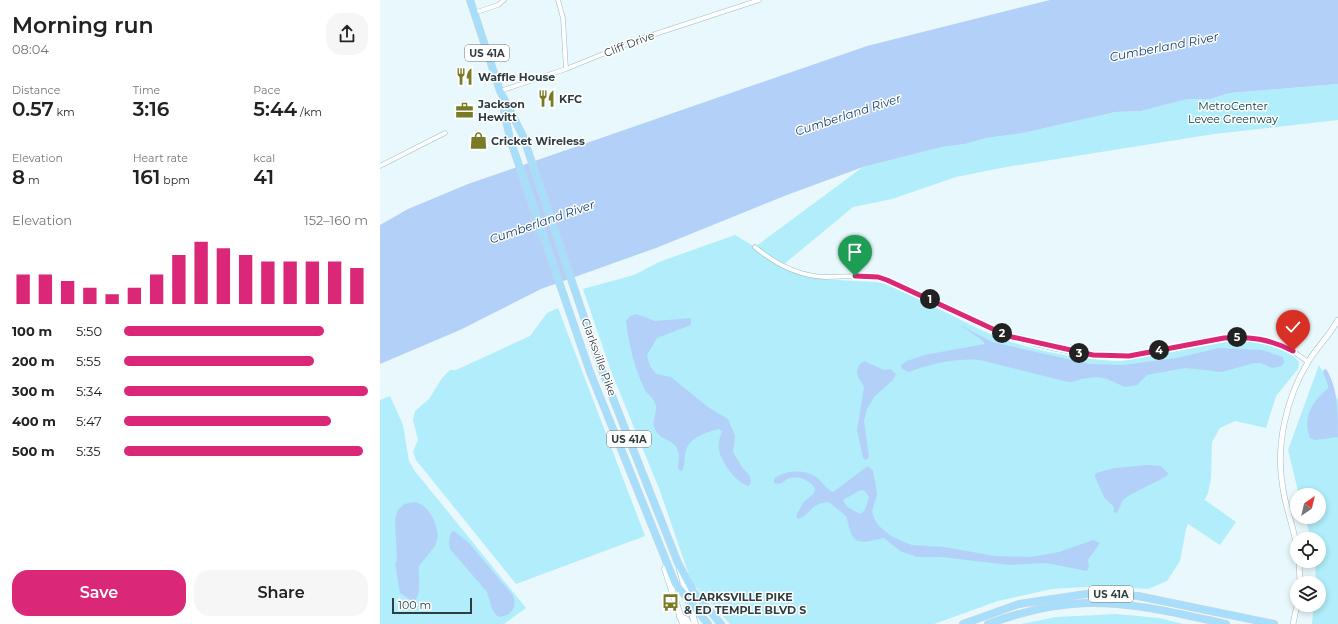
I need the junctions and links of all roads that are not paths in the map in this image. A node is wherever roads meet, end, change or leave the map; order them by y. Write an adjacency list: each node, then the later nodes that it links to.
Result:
1 (470, 0): 5 (main road, Clarksville Pike / US 41A)
2 (504, 0): 5 (street)
3 (558, 0): 6 (street)
4 (759, 0): 6 (street, Cliff Drive)
5 (474, 13): 7 (main road, Clarksville Pike / US 41A)
6 (566, 69): 7 (street, Cliff Drive)
7 (500, 91): 14 (main road, Clarksville Pike / US 41A); 15 (main road, Clarksville Pike / US 41A)
8 (444, 133): 9 (street)
9 (380, 166)
10 (755, 247): 12 (street)
11 (1338, 320): 12 (street)
12 (1308, 362): 13 (street)
13 (1293, 532)
14 (678, 563): 16 (main road, Clarksville Pike); 23 (main road, US 41A)
15 (667, 564): 16 (main road, US 41A); 18 (main road, Clarksville Pike)
16 (688, 599): 21 (main road, Clarksville Pike); 22 (main road, US 41A)
17 (1296, 612): 28 (street)
18 (680, 617): 19 (main road, Clarksville Pike); 20 (main road)
19 (682, 624)
20 (689, 624)
21 (695, 624)
22 (708, 624)
23 (721, 624)
24 (963, 624): 27 (main road, US 41A)
25 (988, 624): 26 (main road, US 41A)
26 (1226, 624)
27 (1274, 624)
28 (1293, 624)

